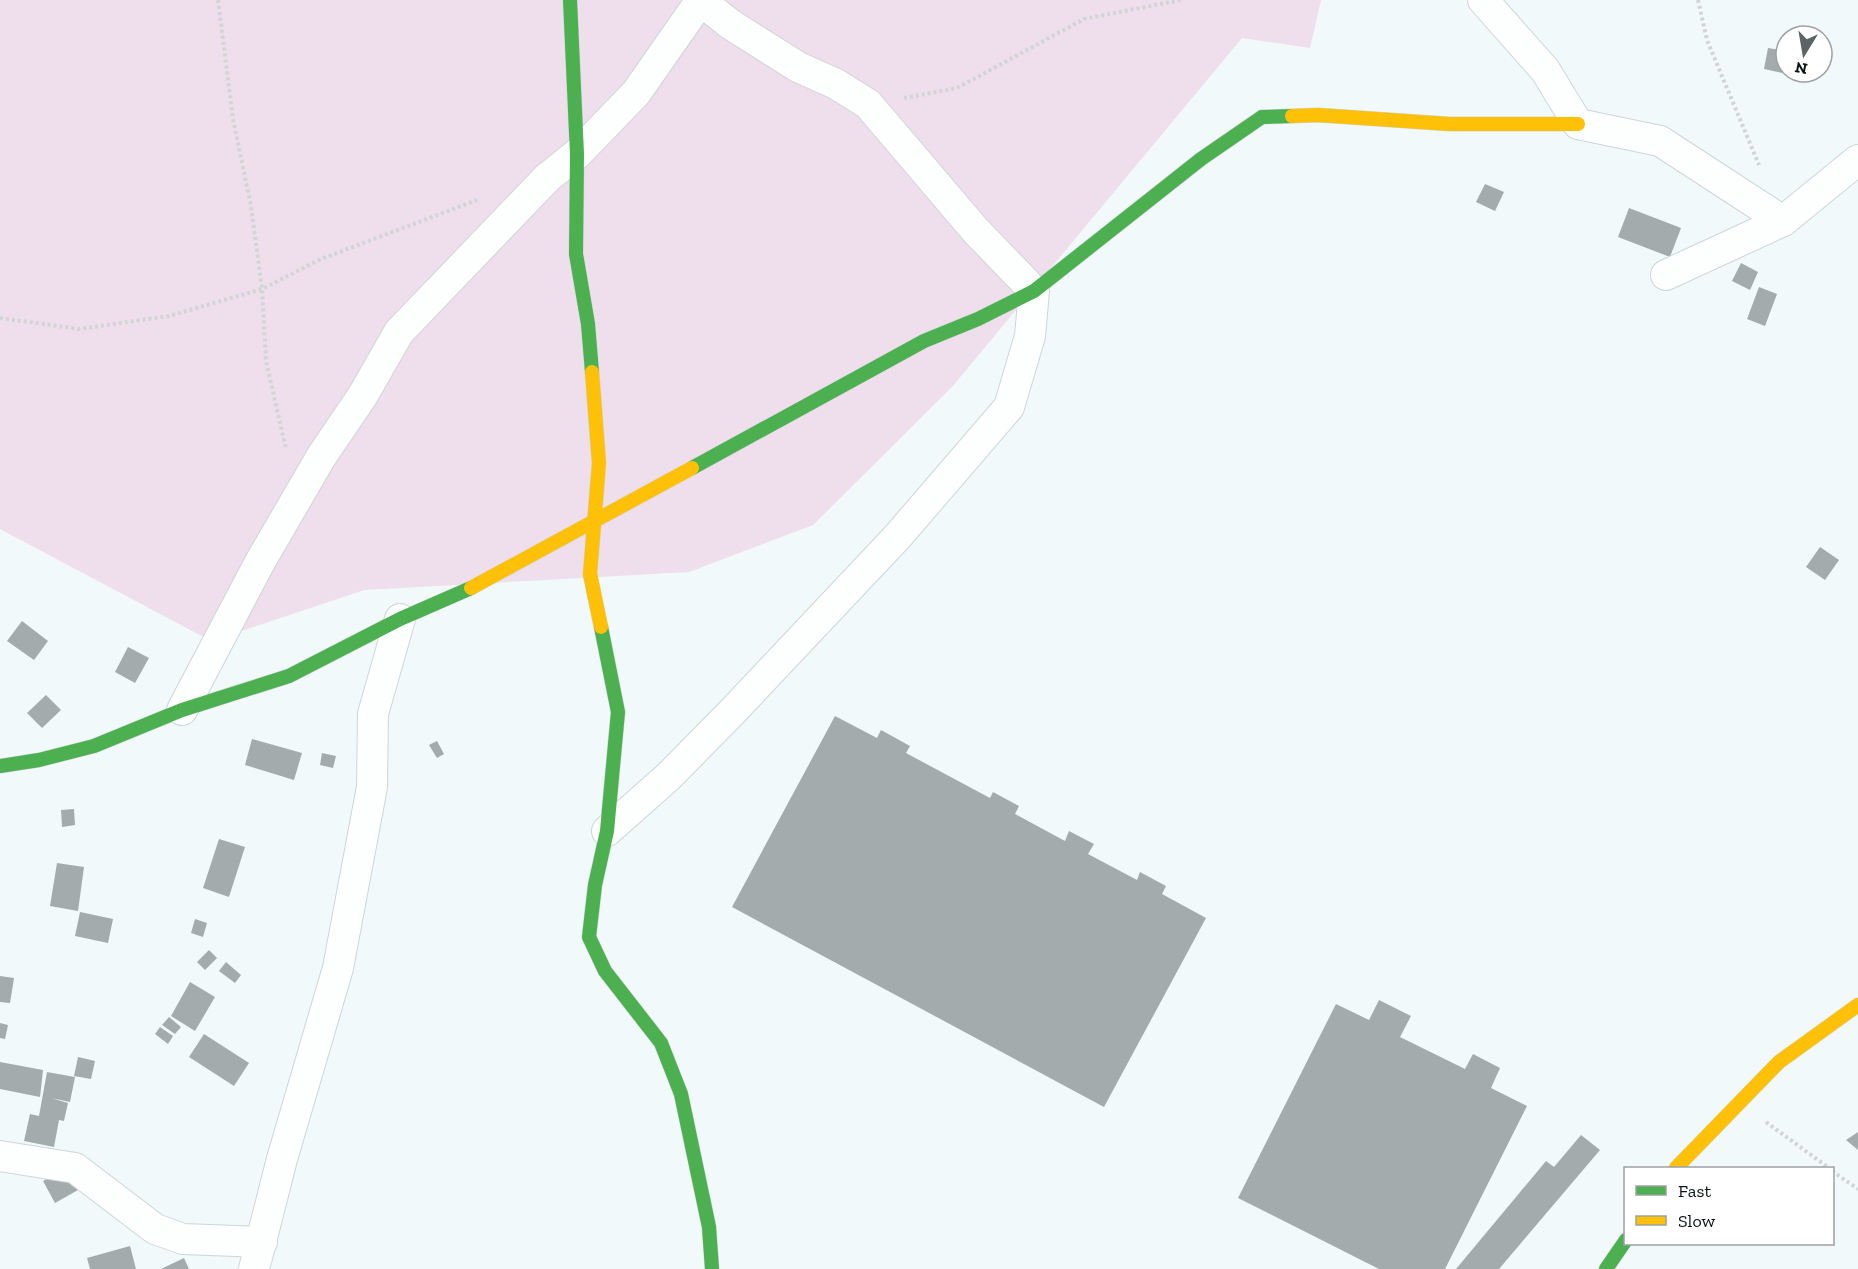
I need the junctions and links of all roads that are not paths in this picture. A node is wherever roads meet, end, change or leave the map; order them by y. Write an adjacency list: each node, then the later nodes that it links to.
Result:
1 (570, 0): 5 (street)
2 (700, 0): 5 (street); 9 (street)
3 (1483, 0): 4 (street)
4 (1578, 124): 7 (street); 9 (street)
5 (578, 154): 10 (street); 12 (street)
6 (1858, 160): 7 (street)
7 (1782, 221): 8 (street)
8 (1666, 275)
9 (1034, 291): 10 (street); 14 (street)
10 (594, 523): 11 (street); 14 (street)
11 (400, 619): 12 (street); 19 (street)
12 (182, 710): 13 (street)
13 (0, 766)
14 (608, 831): 20 (street)
15 (1858, 1005): 17 (street)
16 (0, 1156): 19 (street)
17 (1677, 1167)
18 (1624, 1243): 21 (street)
19 (258, 1255)
20 (712, 1269)
21 (1606, 1269)

